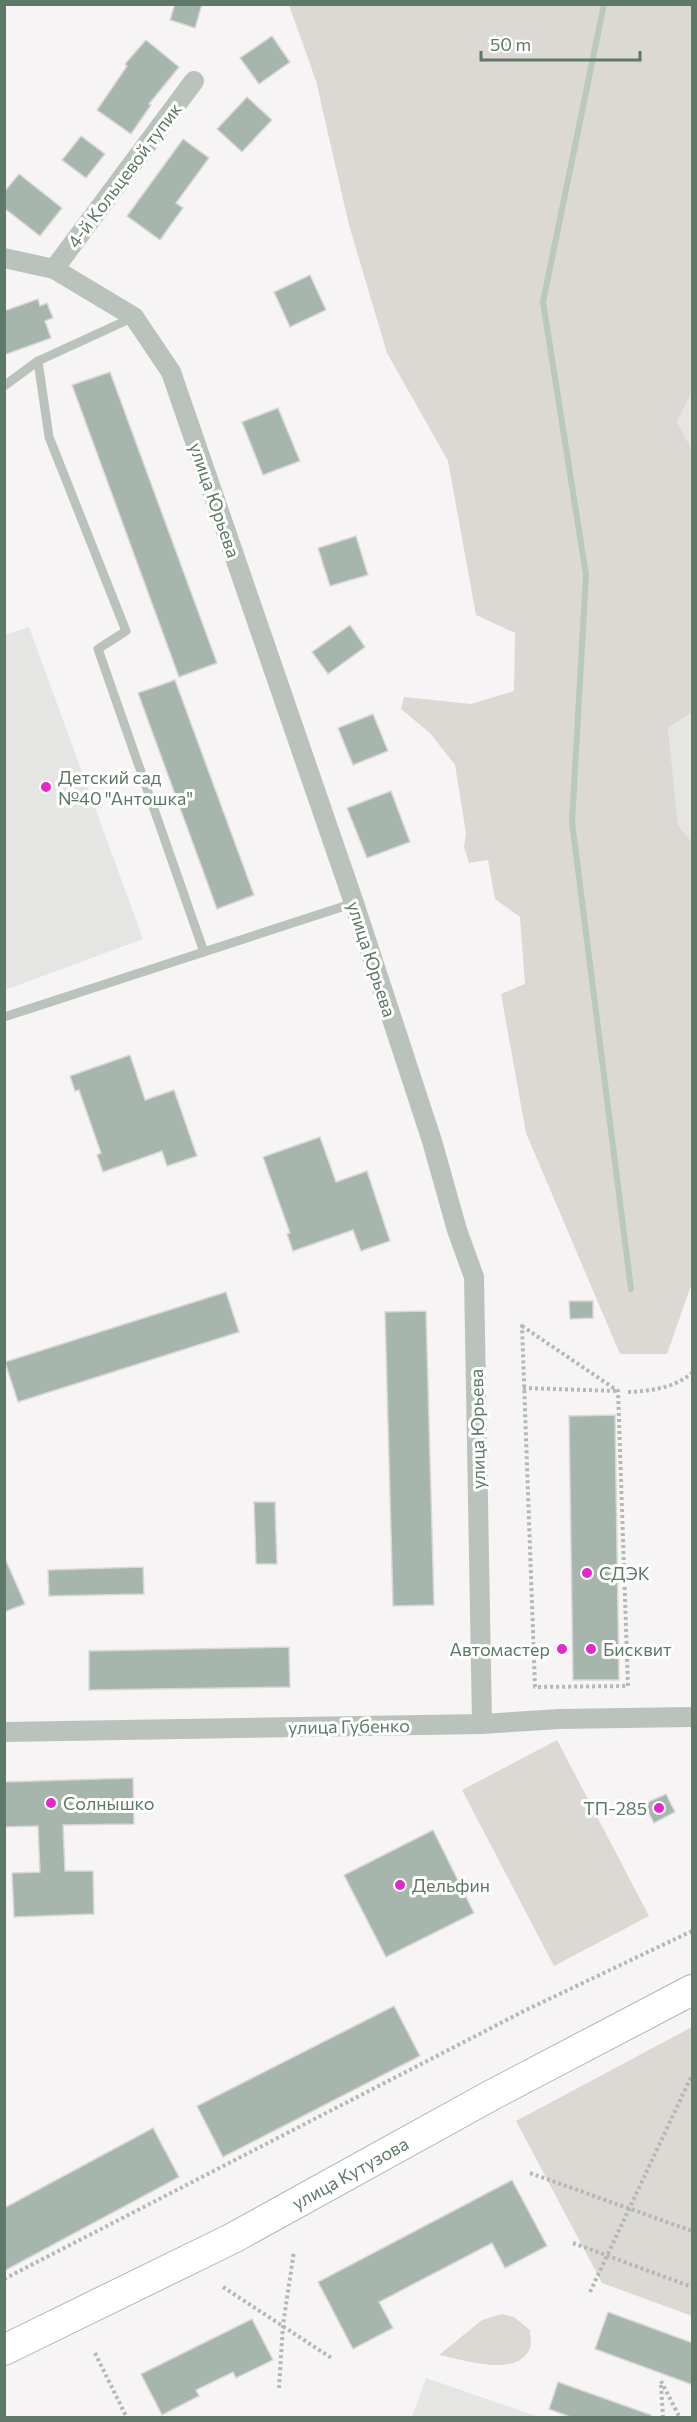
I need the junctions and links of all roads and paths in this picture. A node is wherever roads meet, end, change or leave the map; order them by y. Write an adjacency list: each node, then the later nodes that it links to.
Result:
1 (194, 81): 3 (street, 4-й Кольцевой тупик)
2 (4, 258): 3 (street, улица Юрьева)
3 (54, 269): 4 (street, улица Юрьева)
4 (134, 317): 5 (lane); 7 (street, улица Юрьева)
5 (38, 361): 6 (lane); 8 (lane)
6 (4, 386)
7 (354, 903): 8 (lane); 15 (street, улица Юрьева)
8 (204, 952): 9 (lane)
9 (4, 1017)
10 (693, 1372): 13 (path)
11 (523, 1388): 12 (path); 12 (path); 12 (path)
12 (618, 1390)
13 (628, 1392)
14 (693, 1717): 15 (street, улица Губенко)
15 (482, 1724): 16 (street, улица Губенко)
16 (4, 1732)
17 (693, 1930): 26 (path)
18 (693, 1990): 31 (main road, улица Кутузова)
19 (693, 2075): 21 (path)
20 (530, 2173): 21 (path)
21 (629, 2209): 22 (path); 25 (path)
22 (693, 2231)
23 (573, 2243): 25 (path)
24 (294, 2251): 30 (path)
25 (607, 2256): 28 (path); 29 (path)
26 (4, 2278)
27 (223, 2287): 30 (path)
28 (693, 2287)
29 (590, 2292)
30 (283, 2325): 33 (path); 34 (path)
31 (4, 2350)
32 (94, 2353): 35 (path)
33 (333, 2359)
34 (279, 2388)
35 (127, 2418)
36 (663, 2418): 37 (path)
37 (680, 2418)

